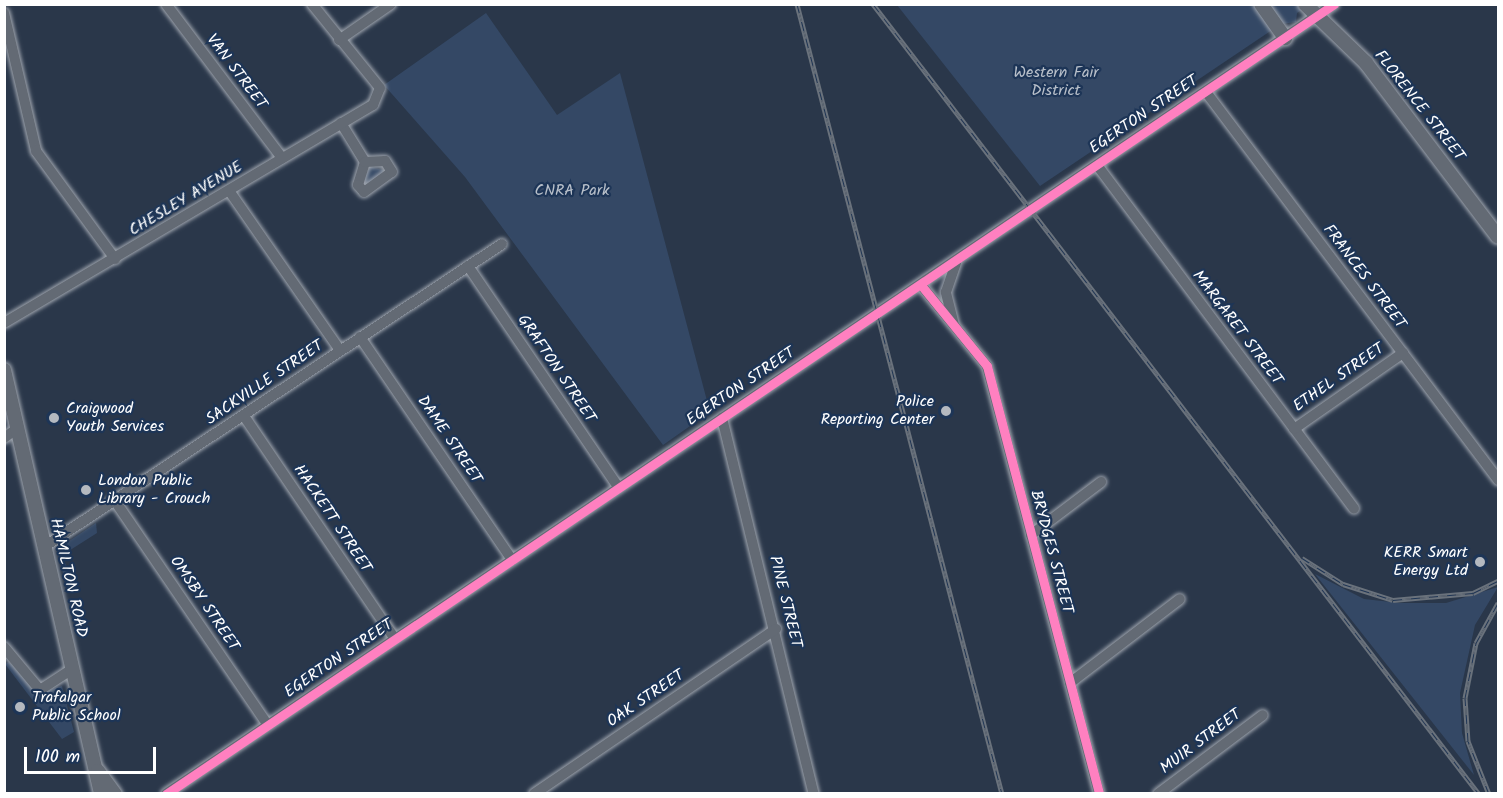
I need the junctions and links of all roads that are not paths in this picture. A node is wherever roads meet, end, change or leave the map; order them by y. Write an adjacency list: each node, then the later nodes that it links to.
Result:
1 (166, 4): 13 (street, VAN STREET)
2 (312, 4): 10 (street)
3 (391, 4): 10 (street)
4 (1261, 4): 9 (main road)
5 (1305, 4): 8 (main road, FLORENCE STREET)
6 (1334, 4): 8 (street, EGERTON STREET)
7 (4, 13): 19 (street)
8 (1320, 14): 9 (street, EGERTON STREET); 17 (main road, FLORENCE STREET)
9 (1285, 38): 11 (street, EGERTON STREET)
10 (339, 40): 12 (street, CHESLEY AVENUE)
11 (1206, 92): 15 (street, EGERTON STREET); 27 (street, FRANCES STREET)
12 (341, 123): 13 (street, CHESLEY AVENUE); 14 (street)
13 (282, 158): 16 (street, CHESLEY AVENUE)
14 (365, 162)
15 (1097, 165): 20 (street, EGERTON STREET); 32 (street, MARGARET STREET)
16 (230, 192): 19 (street, CHESLEY AVENUE); 26 (street)
17 (1498, 237)
18 (502, 244): 21 (street, SACKVILLE STREET)
19 (115, 259): 23 (street, CHESLEY AVENUE)
20 (958, 260): 22 (street, EGERTON STREET); 24 (street)
21 (468, 266): 25 (street, SACKVILLE STREET); 36 (street, GRAFTON STREET)
22 (921, 285): 24 (street, BRYDGES STREET); 30 (street, EGERTON STREET)
23 (4, 323)
24 (955, 329): 39 (street, BRYDGES STREET)
25 (360, 337): 26 (street, SACKVILLE STREET); 41 (street, DAME STREET)
26 (340, 350): 29 (street, SACKVILLE STREET)
27 (1403, 352): 32 (street, ETHEL STREET); 34 (street, FRANCES STREET)
28 (4, 370): 31 (main road, HAMILTON ROAD)
29 (244, 416): 37 (street, SACKVILLE STREET); 44 (street, HACKETT STREET)
30 (723, 418): 36 (street, EGERTON STREET); 43 (street, PINE STREET)
31 (18, 428): 33 (street); 40 (main road, HAMILTON ROAD)
32 (1294, 429): 38 (street, MARGARET STREET)
33 (4, 438)
34 (1498, 480)
35 (1101, 482): 39 (street)
36 (618, 488): 41 (street, EGERTON STREET)
37 (115, 501): 40 (street, SACKVILLE STREET); 49 (street, OMSBY STREET)
38 (1354, 509)
39 (1031, 535): 47 (street, BRYDGES STREET)
40 (44, 547): 46 (main road, HAMILTON ROAD)
41 (512, 560): 44 (street, EGERTON STREET)
42 (1180, 599): 47 (street)
43 (776, 629): 54 (street, OAK STREET); 55 (street, PINE STREET)
44 (395, 639): 49 (street, EGERTON STREET)
45 (6, 652): 46 (street)
46 (72, 669): 50 (main road, HAMILTON ROAD)
47 (1070, 682): 56 (street, BRYDGES STREET)
48 (1263, 715): 57 (street, MUIR STREET)
49 (268, 725): 53 (street, EGERTON STREET)
50 (95, 766): 51 (main road, HAMILTON ROAD); 52 (main road)
51 (101, 794)
52 (115, 794)
53 (166, 794)
54 (534, 794)
55 (814, 794)
56 (1099, 794)
57 (1158, 794)

